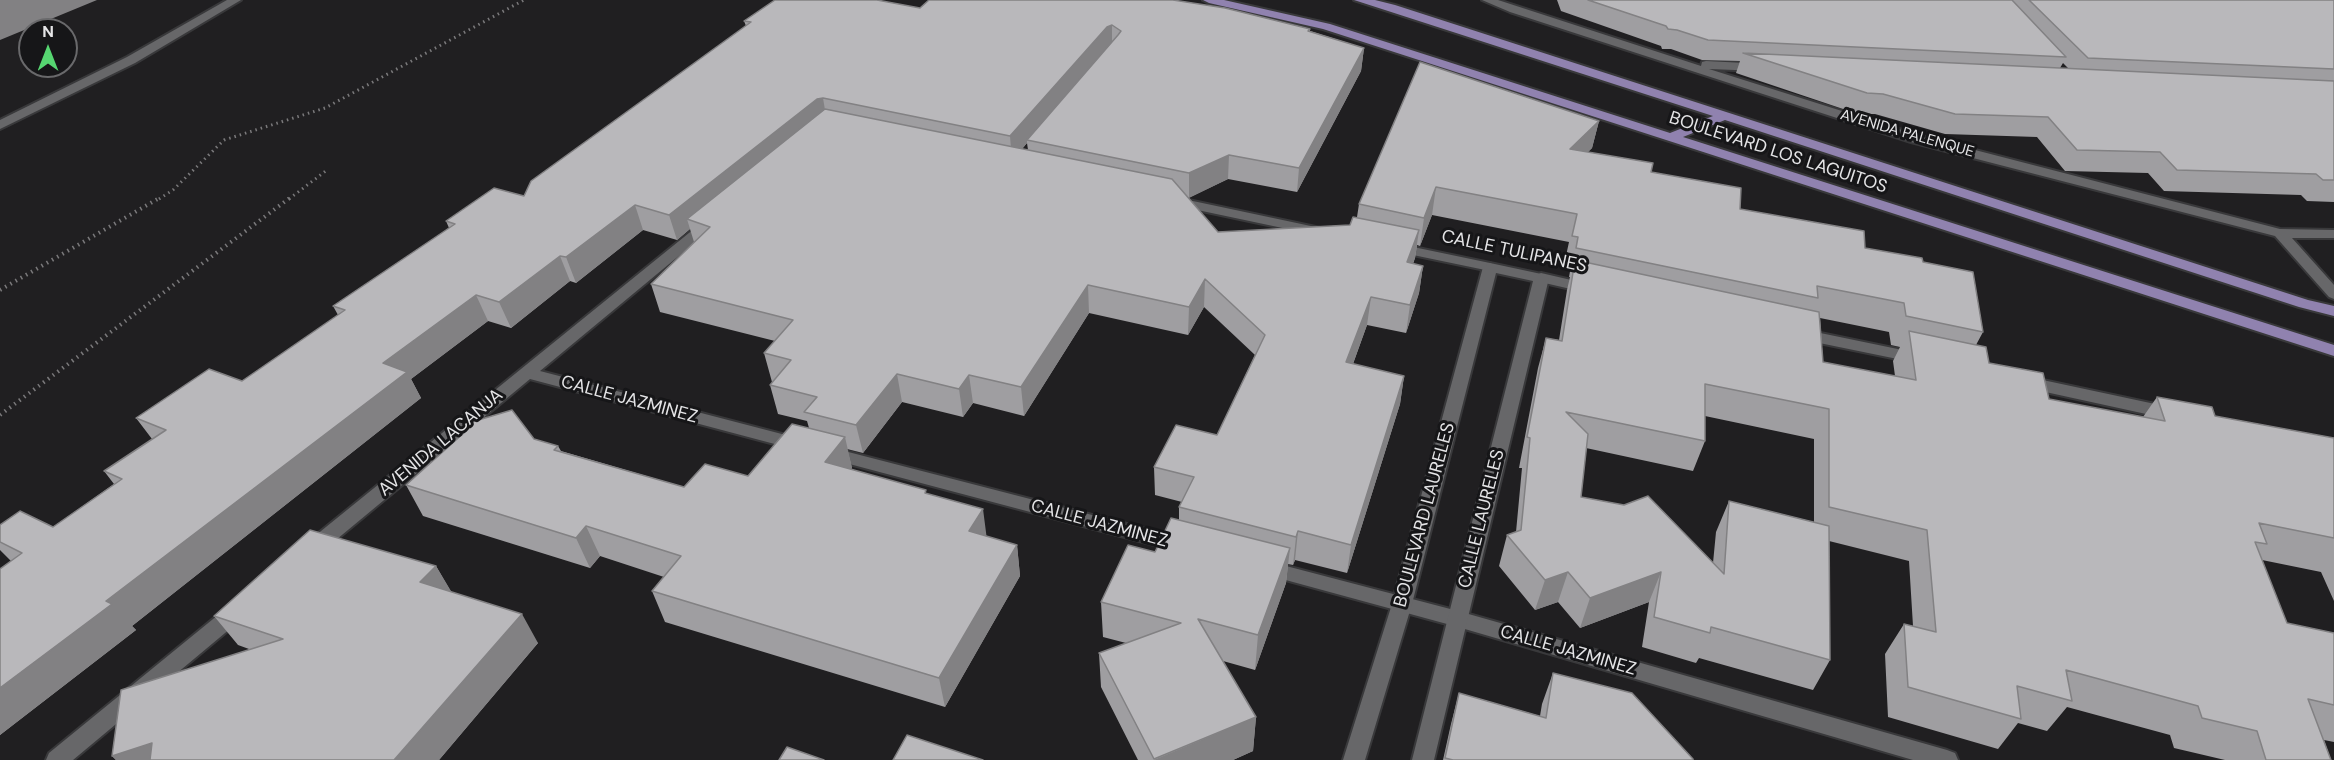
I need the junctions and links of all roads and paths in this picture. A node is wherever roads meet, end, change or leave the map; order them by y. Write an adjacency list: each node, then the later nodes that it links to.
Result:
1 (235, 0): 9 (street)
2 (524, 0): 20 (path)
3 (1209, 0): 10 (main road, BOULEVARD LOS LAGUITOS)
4 (1360, 0): 8 (main road, BOULEVARD LOS LAGUITOS)
5 (1488, 0): 6 (street, AVENIDA PALENQUE)
6 (1681, 63): 7 (street); 14 (street, AVENIDA PALENQUE)
7 (1776, 68)
8 (1727, 115): 10 (main road); 23 (main road, BOULEVARD LOS LAGUITOS)
9 (0, 125)
10 (1670, 137): 25 (main road, BOULEVARD LOS LAGUITOS)
11 (327, 170): 29 (path)
12 (1155, 197): 16 (street)
13 (727, 210): 27 (street, AVENIDA LACANJA)
14 (2280, 233): 15 (street, AVENIDA PALENQUE); 22 (street)
15 (2334, 234)
16 (1340, 236)
17 (1374, 243): 18 (street, CALLE TULIPANES)
18 (1490, 267): 19 (street, CALLE TULIPANES); 35 (street, BOULEVARD LAURELES)
19 (1541, 278): 21 (street, CALLE TULIPANES); 36 (street, CALLE LAURELES)
20 (0, 290)
21 (1599, 290)
22 (2334, 294)
23 (2334, 311)
24 (1786, 330): 26 (street)
25 (2334, 351)
26 (1937, 363)
27 (526, 373): 31 (street, CALLE JAZMINEZ); 32 (street, AVENIDA LACANJA)
28 (2007, 378): 30 (street)
29 (0, 415)
30 (2182, 416)
31 (1195, 549)
32 (295, 563)
33 (1252, 564): 35 (street, CALLE JAZMINEZ)
34 (249, 601): 37 (street)
35 (1402, 604): 36 (street, CALLE JAZMINEZ); 38 (street, BOULEVARD LAURELES)
36 (1458, 619): 39 (street, CALLE LAURELES); 40 (street, CALLE JAZMINEZ)
37 (57, 760)
38 (1354, 760)
39 (1423, 760)
40 (1947, 760)

